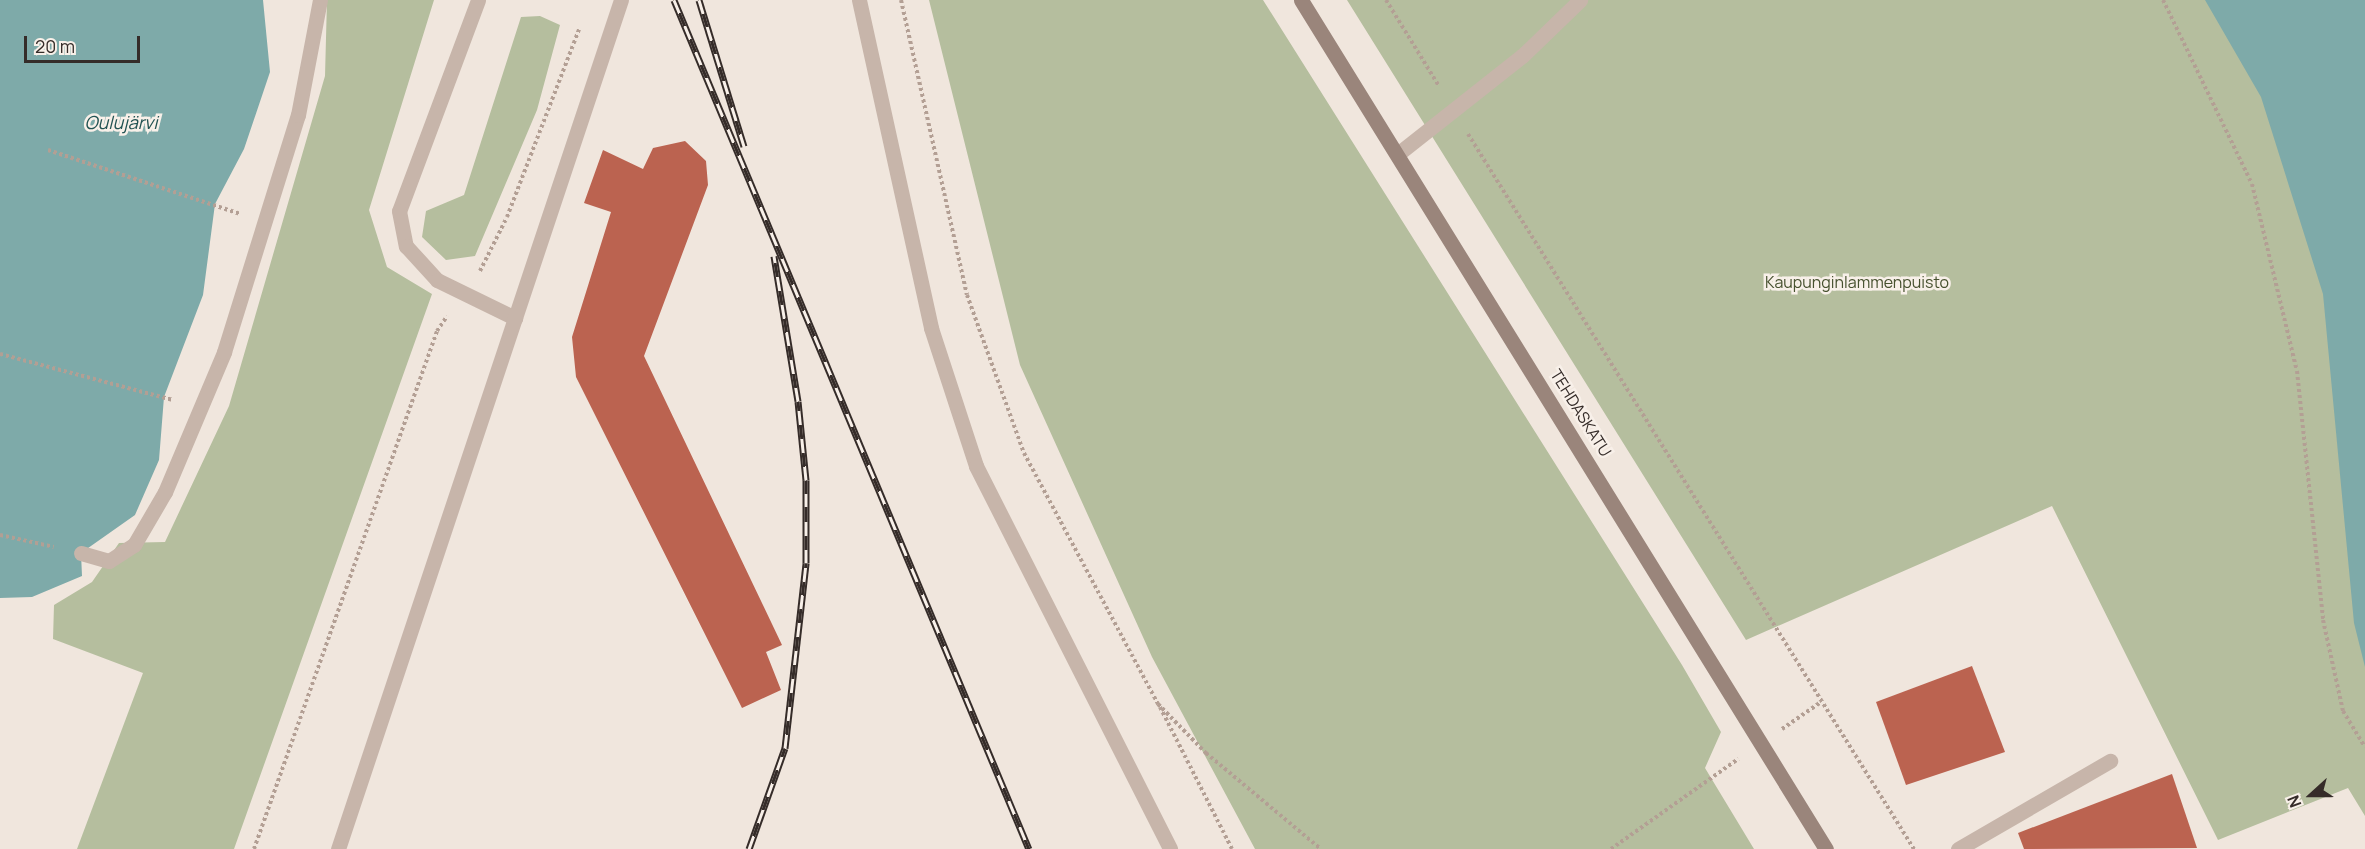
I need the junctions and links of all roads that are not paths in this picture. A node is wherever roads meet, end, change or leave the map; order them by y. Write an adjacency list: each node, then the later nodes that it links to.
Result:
1 (320, 0): 9 (street)
2 (478, 0): 8 (street)
3 (621, 0): 8 (street)
4 (859, 0): 12 (street)
5 (1301, 0): 7 (street, TEHDASKATU)
6 (1580, 0): 7 (street)
7 (1399, 153): 13 (street, TEHDASKATU)
8 (515, 318): 11 (street)
9 (81, 553)
10 (2110, 761): 14 (street)
11 (338, 849)
12 (1170, 849)
13 (1826, 849)
14 (1958, 849)

